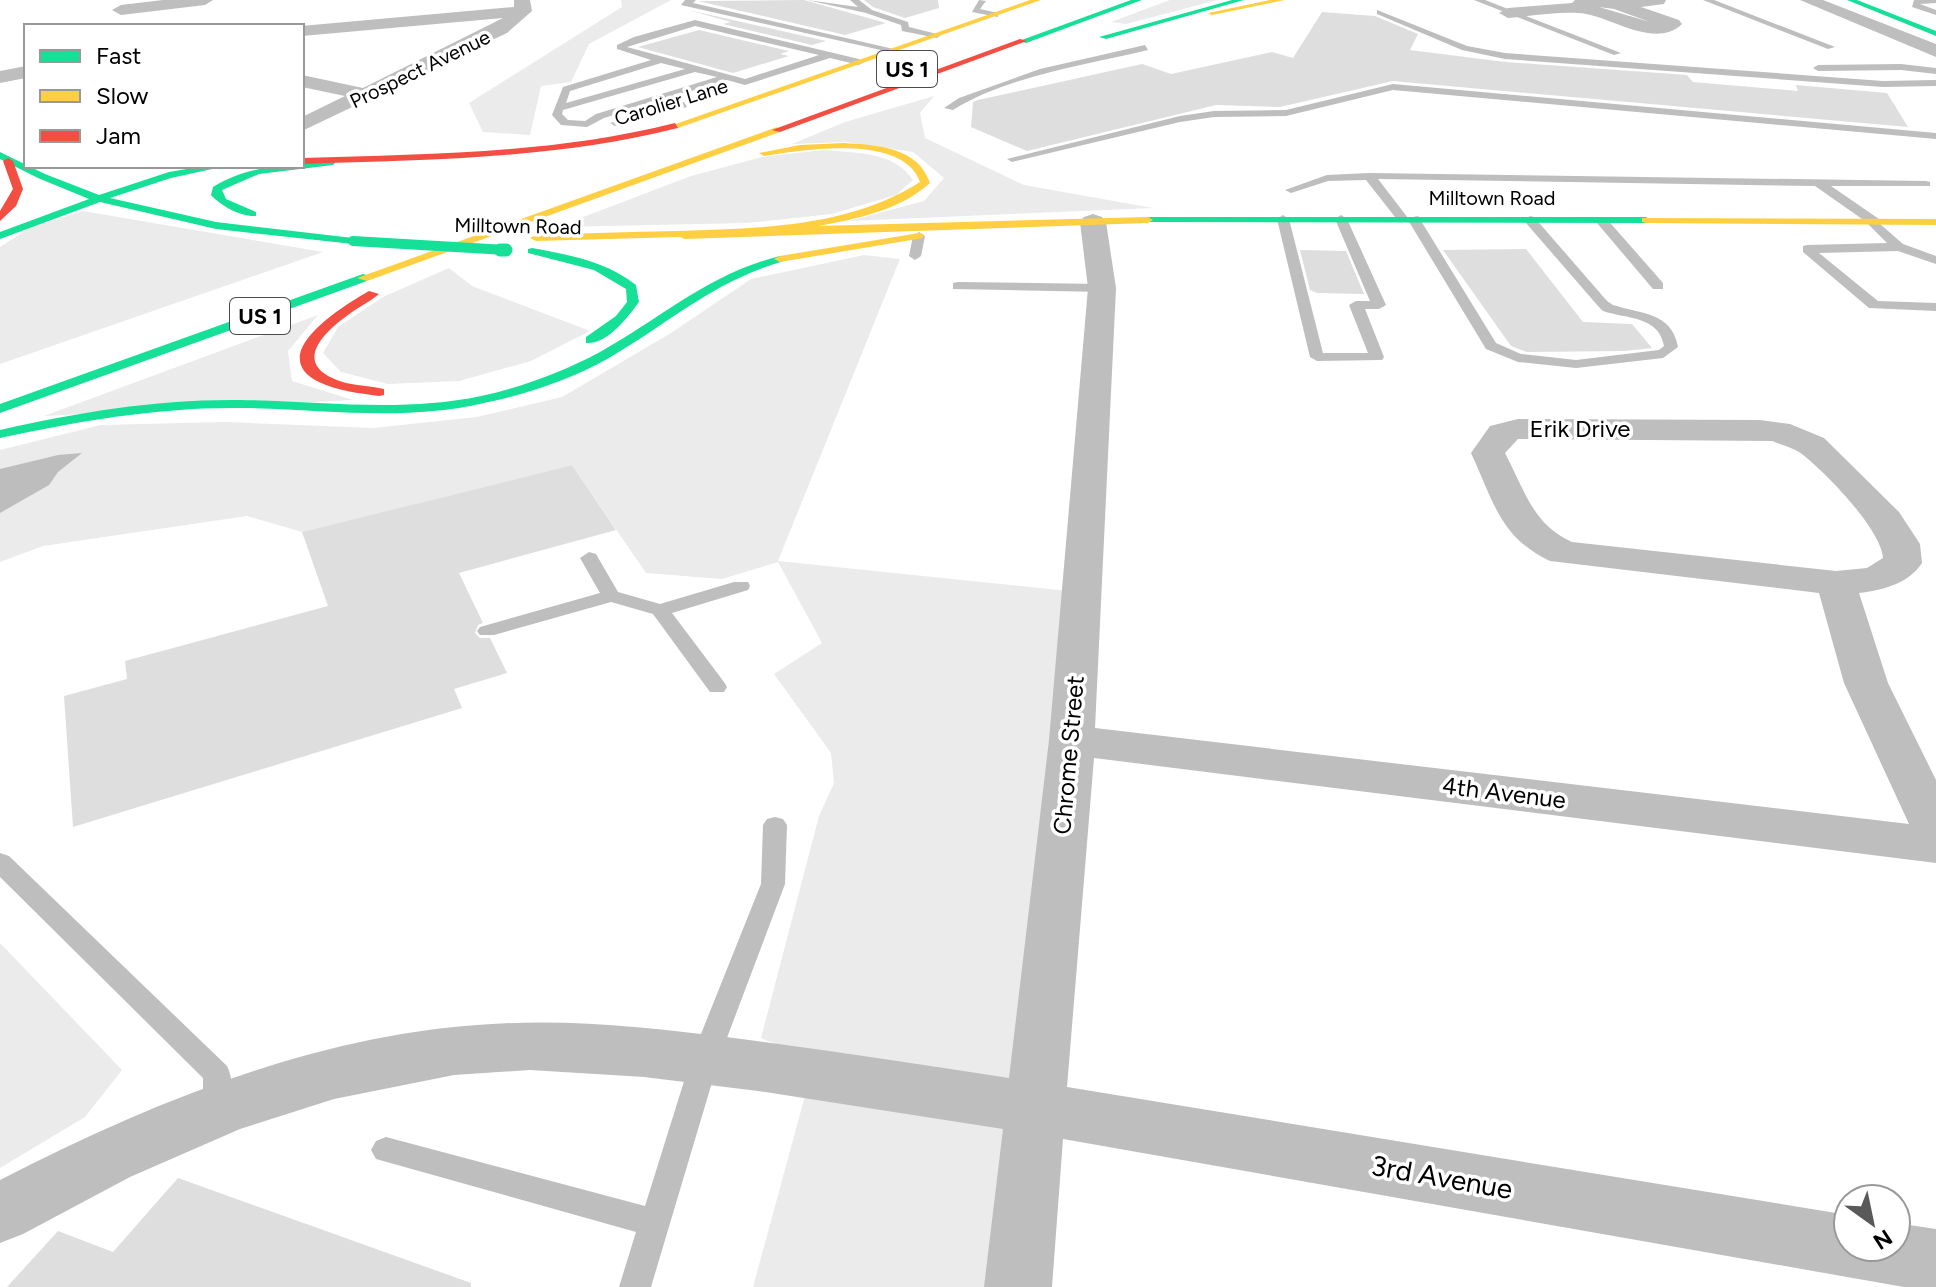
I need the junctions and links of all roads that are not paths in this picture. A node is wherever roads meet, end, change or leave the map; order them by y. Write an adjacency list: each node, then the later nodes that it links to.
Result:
1 (205, 0): 23 (street)
2 (692, 0): 31 (lane)
3 (811, 0): 20 (lane)
4 (854, 0): 20 (lane)
5 (1103, 0): 60 (main road, US 1)
6 (1138, 0): 56 (main road, US 1)
7 (1240, 0): 24 (main road)
8 (1281, 0): 24 (main road)
9 (1478, 0): 22 (lane)
10 (1658, 0): 17 (street)
11 (1707, 0): 33 (lane)
12 (1808, 0): 40 (street)
13 (1851, 0): 25 (main road)
14 (1936, 1): 25 (lane)
15 (1044, 2): 16 (main road, Carolier Lane); 60 (main road)
16 (985, 4): 28 (main road, Carolier Lane)
17 (1617, 4): 19 (street); 19 (street)
18 (522, 6): 27 (street); 52 (street, Prospect Avenue)
19 (1584, 7): 22 (street)
20 (869, 12): 26 (lane)
21 (1380, 12): 44 (lane)
22 (1508, 13): 36 (lane)
23 (135, 24)
24 (1146, 25): 30 (main road)
25 (1934, 27)
26 (905, 29): 28 (lane); 32 (lane)
27 (304, 31)
28 (937, 35): 32 (main road, Carolier Lane)
29 (875, 38): 31 (lane)
30 (1085, 41)
31 (859, 42): 32 (lane)
32 (892, 42): 39 (main road, Carolier Lane)
33 (1831, 47)
34 (1145, 48): 55 (lane)
35 (1054, 50): 56 (main road)
36 (1617, 53)
37 (829, 55): 38 (lane); 39 (lane); 49 (lane)
38 (661, 60): 41 (lane); 54 (lane)
39 (859, 62): 65 (main road, Carolier Lane)
40 (1926, 62): 42 (lane); 44 (lane)
41 (695, 69): 46 (lane); 54 (lane)
42 (1936, 71): 48 (lane)
43 (24, 72): 45 (street)
44 (1798, 74): 48 (lane)
45 (0, 77)
46 (728, 77): 49 (lane); 58 (lane)
47 (304, 81): 52 (street)
48 (1831, 81): 50 (lane)
49 (745, 82): 51 (lane)
50 (1936, 83)
51 (728, 90)
52 (364, 94): 57 (street, Prospect Avenue)
53 (697, 100): 58 (lane)
54 (559, 108): 58 (lane)
55 (949, 108)
56 (811, 117): 74 (main road, US 1)
57 (304, 124)
58 (587, 124)
59 (1936, 136): 63 (lane)
60 (710, 137): 103 (main road, US 1)
61 (24, 152): 62 (main road)
62 (3, 154): 66 (main road, Milltown Road); 84 (main road)
63 (1012, 159)
64 (304, 161): 65 (main road, Carolier Lane)
65 (360, 161): 67 (main road)
66 (24, 164)
67 (304, 166)
68 (33, 168): 82 (main road, Milltown Road)
69 (209, 168): 78 (main road)
70 (287, 168): 83 (main road)
71 (1369, 176): 73 (lane); 79 (lane); 87 (lane)
72 (101, 178): 78 (main road, Milltown Road)
73 (1520, 179): 75 (lane); 80 (lane)
74 (640, 180): 93 (main road, US 1); 96 (main road)
75 (1630, 180): 76 (lane); 81 (lane)
76 (1816, 181): 77 (lane); 91 (lane)
77 (1926, 184)
78 (129, 188): 82 (main road); 83 (main road, Milltown Road)
79 (1291, 190)
80 (1537, 196)
81 (1647, 197)
82 (98, 199): 95 (main road); 98 (main road, Milltown Road, bridge)
83 (252, 214): 98 (main road, Milltown Road)
84 (0, 218)
85 (1283, 219): 86 (main road, Milltown Road); 86 (lane); 90 (main road, Milltown Road)
86 (1341, 219): 87 (main road, Milltown Road)
87 (1409, 219): 88 (main road, Milltown Road); 88 (lane)
88 (1530, 220): 89 (main road, Milltown Road)
89 (1601, 220): 91 (main road, Milltown Road); 106 (lane)
90 (1093, 222): 94 (main road, Milltown Road); 107 (street, Chrome Street)
91 (1872, 222): 92 (main road, Milltown Road); 99 (lane)
92 (1936, 222)
93 (521, 224): 98 (main road); 109 (main road, US 1)
94 (1047, 224): 96 (main road, Milltown Road); 97 (main road, Milltown Road)
95 (0, 236)
96 (685, 236): 98 (main road, Milltown Road)
97 (919, 236): 98 (main road, Milltown Road); 101 (lane); 110 (main road)
98 (534, 244)
99 (1899, 247): 100 (lane); 108 (lane)
100 (1921, 255): 102 (lane); 104 (lane)
101 (915, 256)
102 (1936, 260)
103 (352, 262)
104 (1936, 267)
105 (958, 286): 107 (lane)
106 (1658, 286)
107 (1102, 288): 118 (street, Chrome Street)
108 (1934, 306)
109 (0, 409)
110 (0, 434)
111 (589, 558): 114 (lane)
112 (1836, 583): 112 (street, Erik Drive); 120 (street)
113 (741, 586): 115 (lane)
114 (611, 596): 115 (lane); 116 (lane)
115 (660, 610): 117 (lane)
116 (487, 631)
117 (717, 687)
118 (1072, 740): 121 (street, 4th Avenue); 124 (street, Chrome Street)
119 (775, 825): 123 (lane)
120 (1936, 829)
121 (1936, 845)
122 (0, 862): 125 (lane)
123 (705, 1059): 124 (street, 3rd Avenue); 125 (street, 3rd Avenue); 128 (lane)
124 (1035, 1108): 129 (street, 3rd Avenue); 133 (street, Chrome Street)
125 (217, 1109): 127 (street, 3rd Avenue)
126 (386, 1150): 128 (lane)
127 (0, 1213)
128 (654, 1223): 132 (lane)
129 (1832, 1244)
130 (1912, 1257): 131 (street, 3rd Avenue)
131 (1936, 1261)
132 (635, 1287)
133 (1018, 1287)

